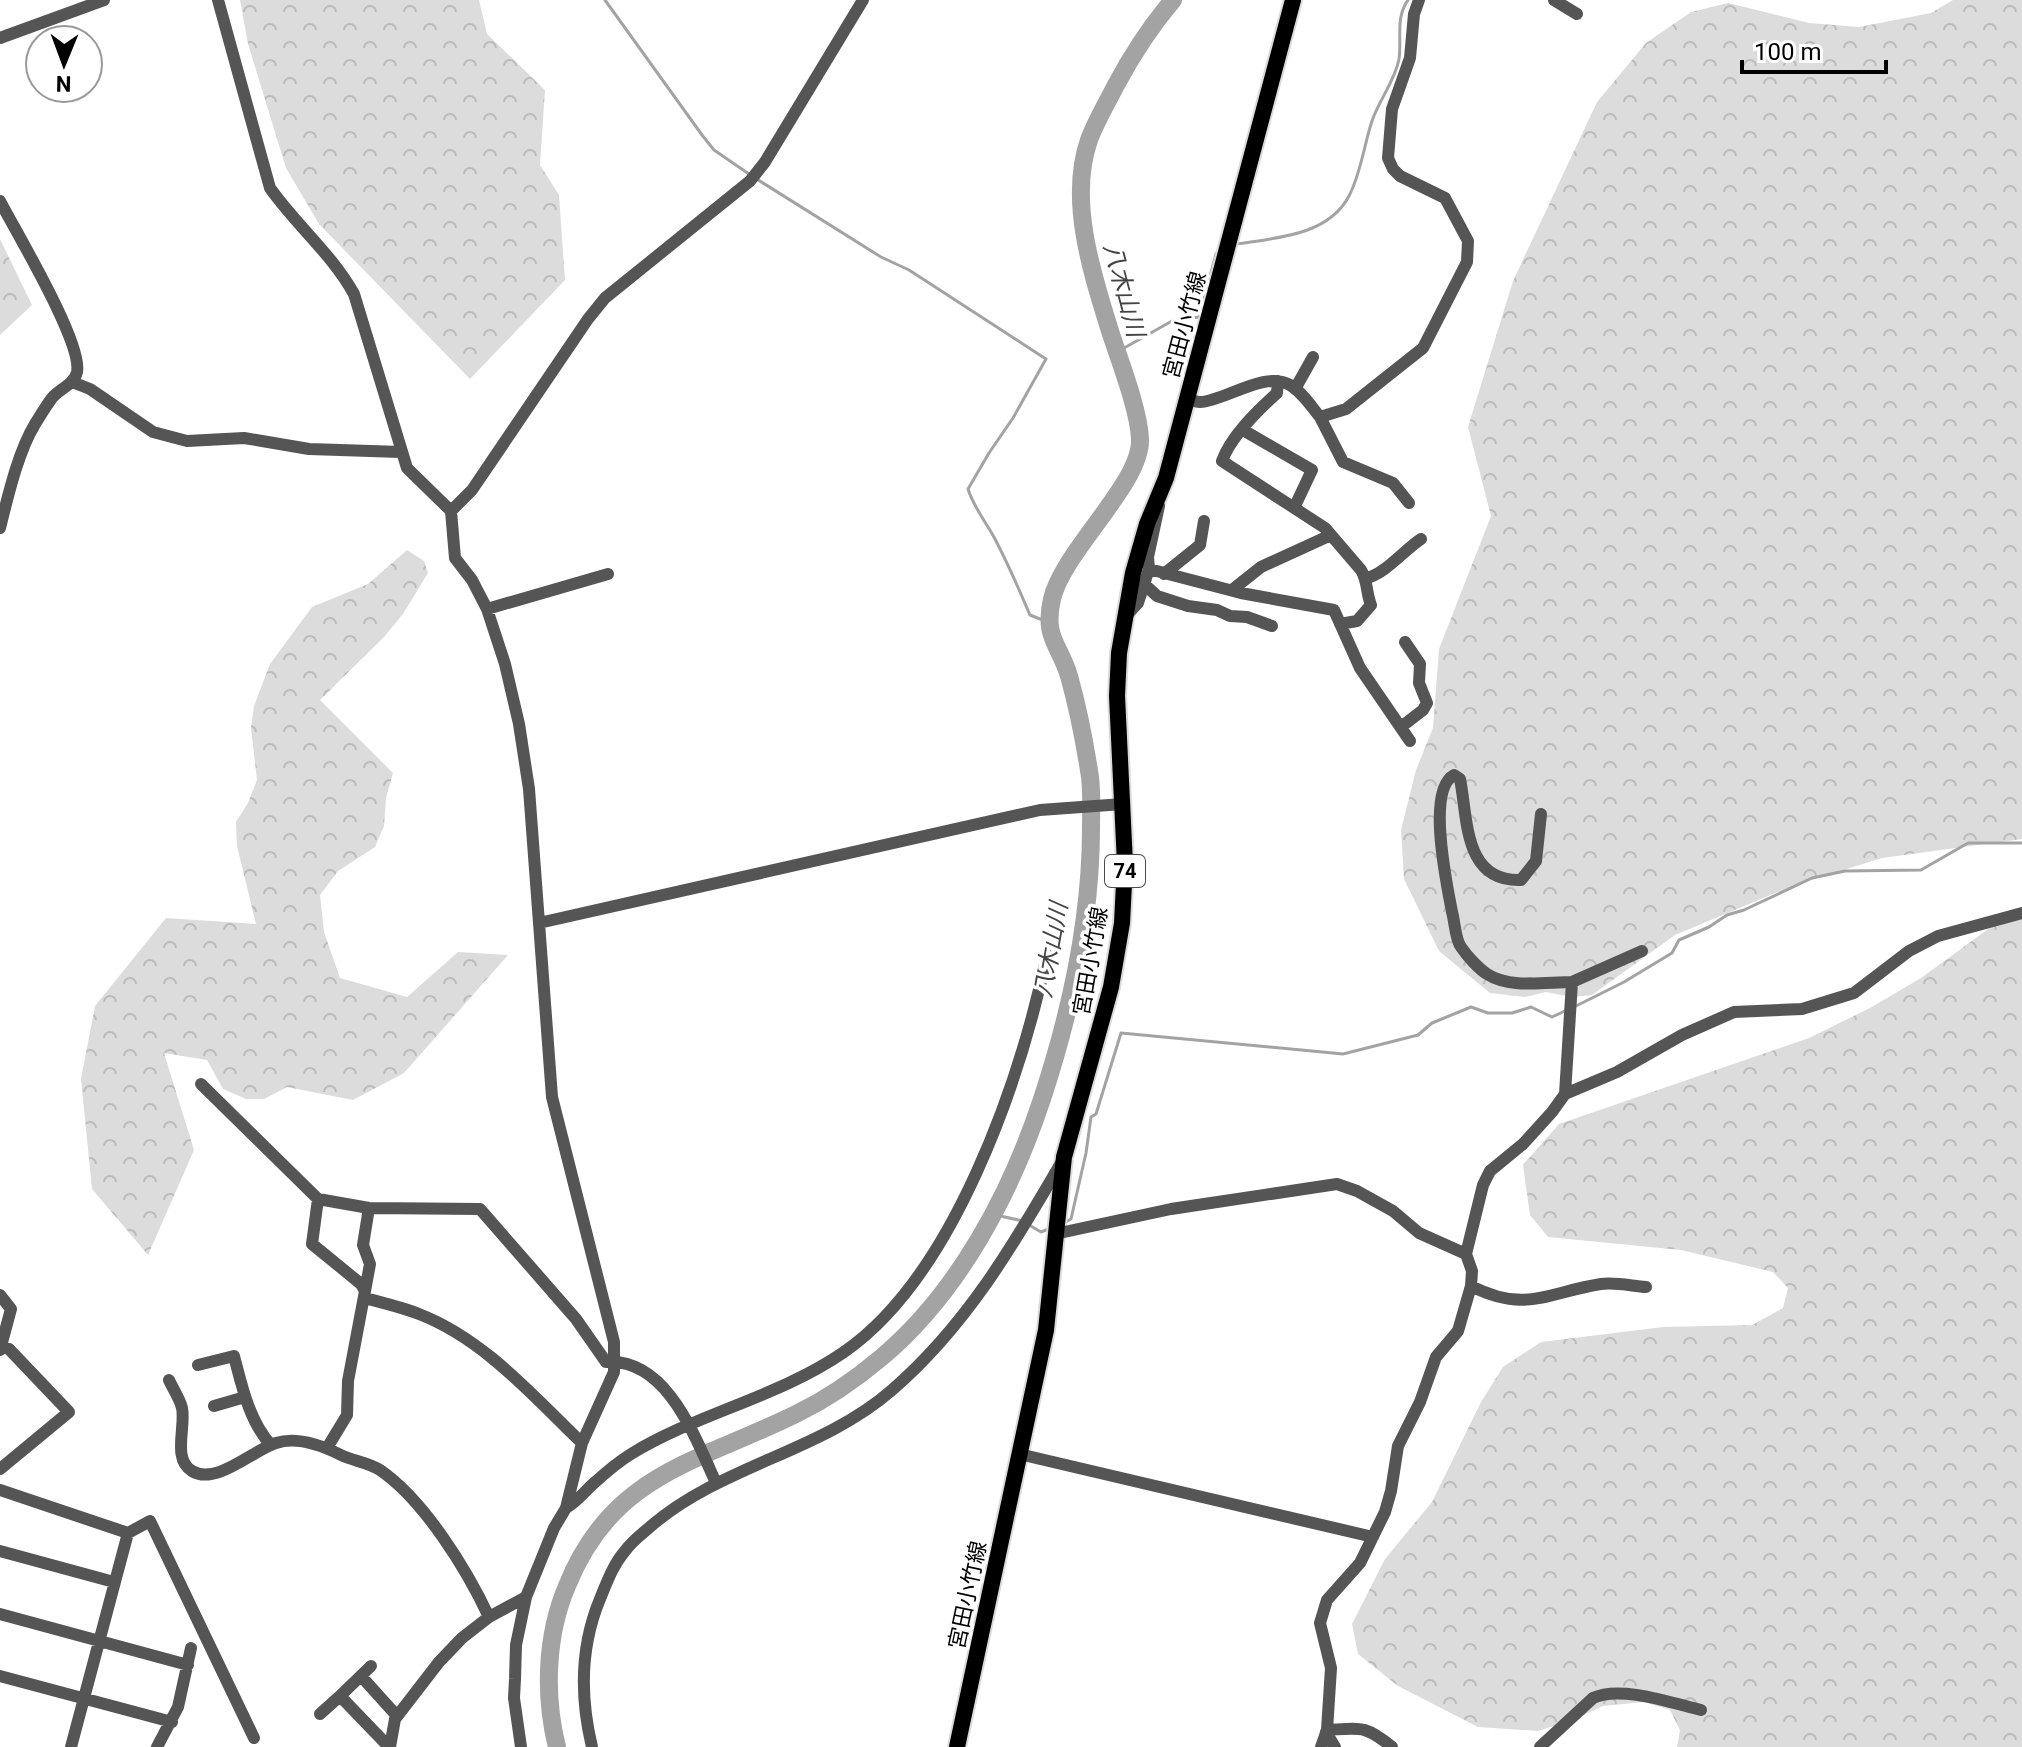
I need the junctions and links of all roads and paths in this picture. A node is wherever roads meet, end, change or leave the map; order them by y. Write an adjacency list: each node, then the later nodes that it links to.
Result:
1 (104, 0): 8 (street)
2 (218, 0): 17 (street)
3 (863, 0): 21 (street)
4 (1293, 0): 14 (main road, 宮田小竹線 / 74)
5 (1419, 0): 15 (street)
6 (1554, 0): 7 (street)
7 (1577, 14)
8 (0, 38)
9 (0, 201): 12 (street)
10 (1313, 357): 13 (street)
11 (1278, 381): 13 (street); 14 (street); 16 (street)
12 (72, 382): 17 (street); 23 (street)
13 (1295, 389): 15 (street)
14 (1188, 400): 18 (main road, 宮田小竹線 / 74)
15 (1320, 417): 19 (street)
16 (1243, 430): 20 (street); 20 (street)
17 (401, 452): 21 (street)
18 (1158, 497): 26 (street); 33 (main road, 宮田小竹線 / 74)
19 (1409, 503)
20 (1295, 506): 24 (street)
21 (451, 511): 32 (street)
22 (1204, 521): 28 (street)
23 (0, 528)
24 (1331, 535): 29 (street); 31 (street)
25 (1421, 539): 29 (street)
26 (1149, 569): 28 (street); 30 (street)
27 (608, 574): 32 (street)
28 (1164, 574): 31 (street)
29 (1366, 578): 34 (street)
30 (1144, 584): 33 (street); 35 (street)
31 (1232, 590): 34 (street)
32 (487, 609): 42 (street)
33 (1124, 617): 39 (main road, 宮田小竹線 / 74)
34 (1340, 624): 37 (street)
35 (1272, 626)
36 (1405, 642): 37 (street)
37 (1401, 727): 38 (street)
38 (1410, 741)
39 (1115, 804): 42 (street); 48 (main road, 宮田小竹線 / 74)
40 (1541, 814): 45 (street)
41 (2022, 913): 47 (street)
42 (539, 923): 58 (street)
43 (1642, 951): 45 (street)
44 (1047, 955): 63 (street)
45 (1572, 982): 47 (street)
46 (201, 1084): 49 (street)
47 (1565, 1094): 52 (street)
48 (1064, 1157): 51 (main road, 宮田小竹線 / 74); 69 (street)
49 (318, 1199): 50 (street); 55 (street)
50 (369, 1208): 55 (street); 58 (street)
51 (1055, 1234): 52 (street); 67 (main road, 宮田小竹線 / 74)
52 (1466, 1254): 53 (street)
53 (1471, 1286): 54 (street); 73 (street)
54 (1646, 1287)
55 (365, 1294): 64 (street); 66 (street)
56 (0, 1295): 57 (street)
57 (0, 1347): 68 (street)
58 (616, 1361): 63 (street); 64 (street)
59 (198, 1365): 61 (street)
60 (169, 1380): 65 (street)
61 (245, 1397): 62 (street); 65 (street)
62 (214, 1406)
63 (689, 1424): 69 (street); 71 (street)
64 (582, 1443): 71 (street)
65 (271, 1445): 66 (street)
66 (327, 1448): 78 (street)
67 (1019, 1454): 73 (street); 98 (main road, 宮田小竹線 / 74)
68 (0, 1469)
69 (716, 1483): 97 (street)
70 (0, 1490): 72 (street)
71 (566, 1508): 76 (street)
72 (128, 1533): 75 (street); 92 (street)
73 (1373, 1537): 91 (street)
74 (0, 1551): 75 (street)
75 (114, 1582): 79 (street)
76 (526, 1597): 78 (street); 96 (street)
77 (0, 1614): 79 (street)
78 (489, 1617): 89 (street)
79 (100, 1641): 81 (street); 86 (street)
80 (191, 1648): 81 (street)
81 (188, 1665): 90 (street)
82 (371, 1666): 84 (street)
83 (0, 1676): 86 (street)
84 (361, 1676): 85 (street); 89 (street)
85 (340, 1696): 88 (street); 95 (street)
86 (84, 1699): 90 (street); 93 (street)
87 (1701, 1710): 102 (street)
88 (320, 1714)
89 (397, 1716): 95 (street)
90 (172, 1722): 94 (street)
91 (1326, 1731): 99 (street); 100 (street); 101 (street)
92 (254, 1738)
93 (71, 1747)
94 (157, 1747)
95 (389, 1747)
96 (521, 1747)
97 (592, 1747)
98 (957, 1747)
99 (1321, 1747)
100 (1335, 1747)
101 (1392, 1747)
102 (1540, 1747)

